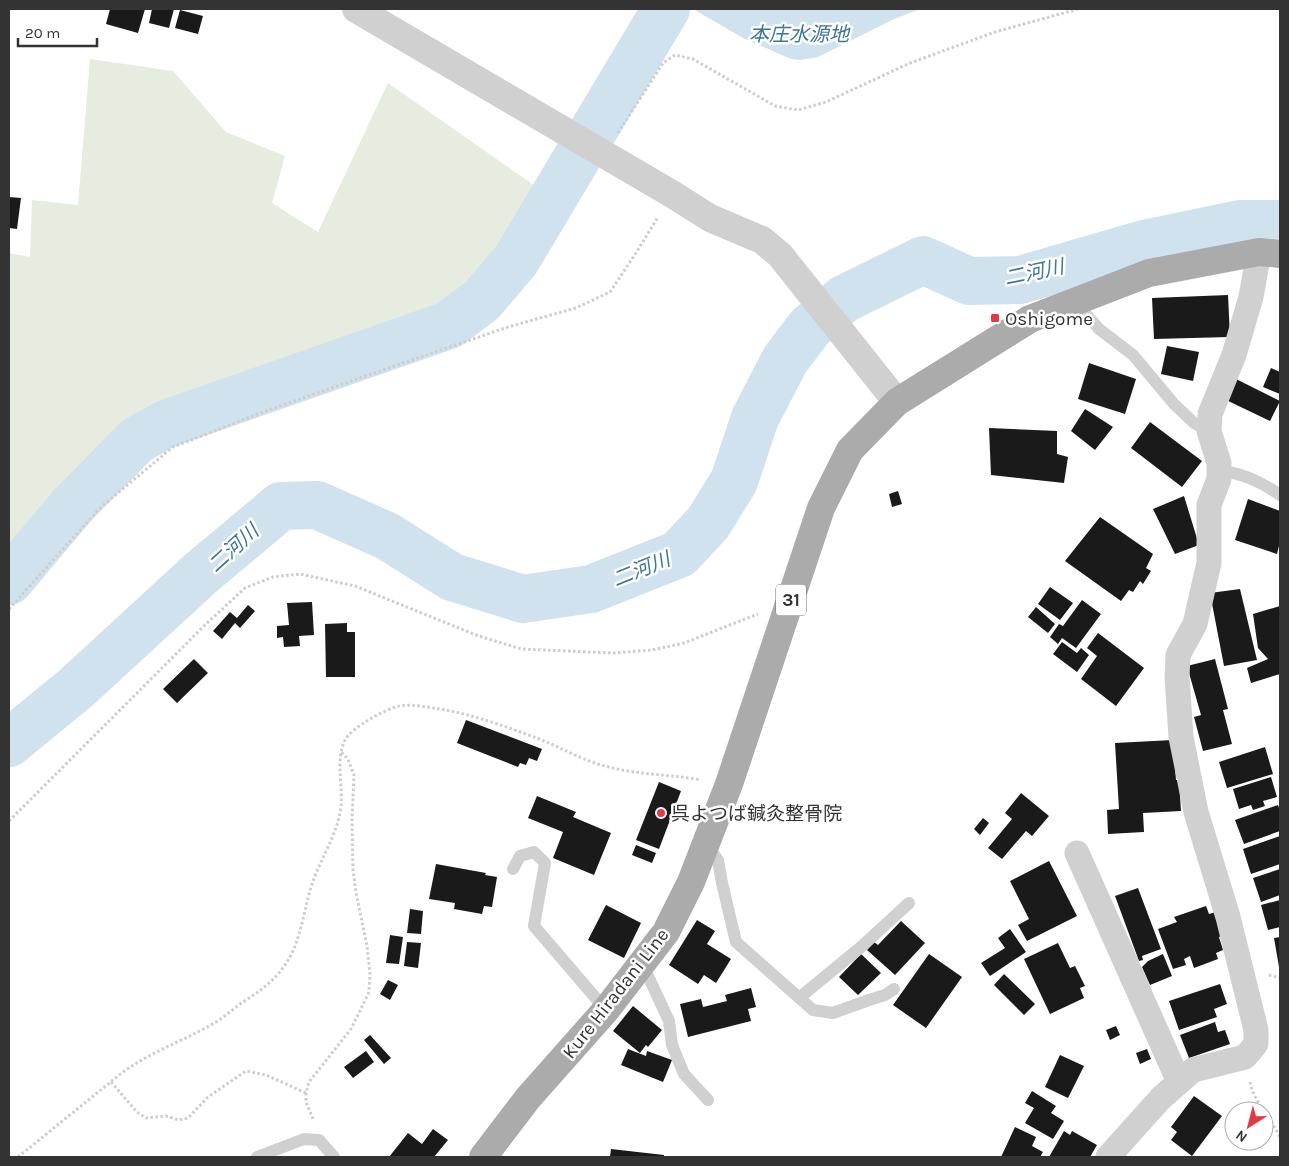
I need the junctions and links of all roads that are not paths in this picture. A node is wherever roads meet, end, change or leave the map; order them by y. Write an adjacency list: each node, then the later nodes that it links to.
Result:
1 (356, 9): 4 (street)
2 (1270, 253): 3 (main road, Kure Hiradani Line / 31); 5 (street)
3 (1075, 302): 4 (main road, Kure Hiradani Line / 31); 5 (lane)
4 (897, 402): 8 (main road, Kure Hiradani Line / 31)
5 (1209, 430): 6 (street)
6 (1219, 470): 7 (lane); 16 (street)
7 (1280, 495)
8 (706, 844): 12 (main road, Kure Hiradani Line / 31); 14 (lane)
9 (1076, 853): 16 (street)
10 (513, 869): 15 (lane)
11 (909, 903): 14 (lane)
12 (642, 963): 15 (main road, Kure Hiradani Line / 31); 17 (lane)
13 (894, 990): 14 (lane)
14 (799, 998)
15 (606, 1010): 20 (main road, Kure Hiradani Line / 31)
16 (1179, 1082): 21 (street)
17 (708, 1100)
18 (257, 1157): 19 (lane)
19 (334, 1157)
20 (483, 1157)
21 (1108, 1157)

